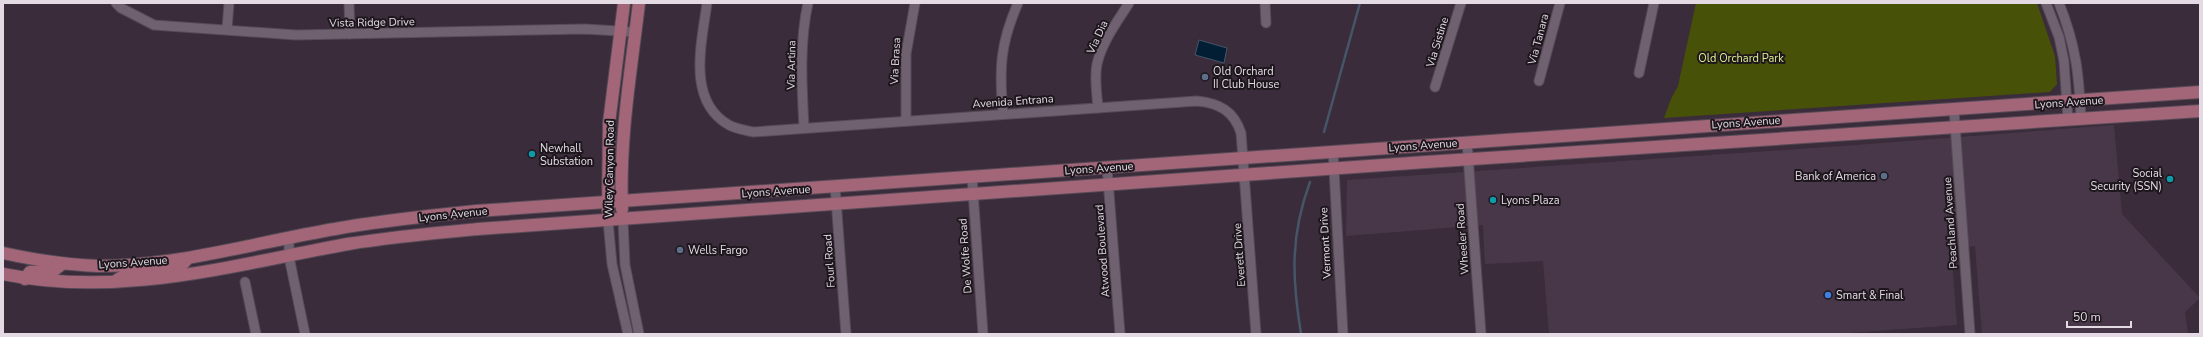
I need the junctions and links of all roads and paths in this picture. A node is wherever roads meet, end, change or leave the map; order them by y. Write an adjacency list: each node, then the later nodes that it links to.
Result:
1 (116, 3): 18 (street, Vista Ridge Drive)
2 (229, 3): 18 (street)
3 (349, 3): 21 (street)
4 (624, 3): 19 (main road, Wiley Canyon Road)
5 (639, 3): 20 (main road, Wiley Canyon Road)
6 (707, 3): 35 (street, Avenida Entrana)
7 (808, 3): 35 (street, Via Artina)
8 (915, 3): 34 (street, Via Brasa)
9 (1018, 3): 31 (street)
10 (1129, 3): 28 (street, Via Dia)
11 (1265, 3): 17 (street)
12 (1461, 3): 24 (street, Via Sistine)
13 (1560, 3): 23 (street, Via Tanara)
14 (1654, 3): 22 (street)
15 (2046, 3): 27 (street)
16 (2059, 3): 26 (street)
17 (1266, 23)
18 (227, 30): 21 (street, Vista Ridge Drive)
19 (620, 31): 20 (street, Vista Ridge Drive); 21 (street, Vista Ridge Drive); 50 (main road, Wiley Canyon Road)
20 (635, 32): 49 (main road, Wiley Canyon Road)
21 (350, 34)
22 (1639, 73)
23 (1539, 81)
24 (1435, 87)
25 (2200, 92): 26 (main road, Lyons Avenue)
26 (2080, 101): 27 (main road, Lyons Avenue); 32 (street)
27 (2067, 102): 29 (main road, Lyons Avenue); 33 (street)
28 (1098, 108): 31 (street, Avenida Entrana); 39 (street, Avenida Entrana)
29 (1954, 110): 36 (street, Peachland Avenue); 37 (main road, Lyons Avenue)
30 (2200, 111): 32 (main road, Lyons Avenue)
31 (1003, 113): 34 (street, Avenida Entrana)
32 (2081, 119): 33 (main road, Lyons Avenue)
33 (2068, 120): 36 (main road, Lyons Avenue)
34 (906, 121): 35 (street, Avenida Entrana)
35 (804, 128)
36 (1956, 128): 40 (main road, Lyons Avenue); 76 (street, Peachland Avenue)
37 (1467, 142): 38 (main road, Lyons Avenue); 40 (street, Wheeler Road)
38 (1333, 151): 39 (main road, Lyons Avenue); 42 (street, Vermont Drive)
39 (1244, 157): 41 (main road, Lyons Avenue); 43 (street, Avenida Entrana)
40 (1468, 160): 42 (main road, Lyons Avenue); 75 (street, Wheeler Road)
41 (1107, 167): 44 (main road, Lyons Avenue); 45 (street, Atwood Boulevard)
42 (1333, 170): 43 (main road, Lyons Avenue); 74 (street, Vermont Drive)
43 (1245, 175): 45 (main road, Lyons Avenue); 73 (street, Everett Drive)
44 (972, 177): 46 (main road, Lyons Avenue); 48 (street, De Wolfe Road)
45 (1109, 185): 48 (main road, Lyons Avenue); 72 (street, Atwood Boulevard)
46 (835, 186): 47 (main road, Lyons Avenue); 51 (street, Fourl Road)
47 (814, 188): 49 (main road, Lyons Avenue); 52 (main road)
48 (973, 195): 51 (main road, Lyons Avenue); 71 (street, De Wolfe Road)
49 (622, 202): 50 (main road, Lyons Avenue); 54 (main road, Wiley Canyon Road)
50 (607, 204): 53 (main road, Wiley Canyon Road); 55 (main road, Lyons Avenue)
51 (836, 204): 52 (main road, Lyons Avenue); 70 (street, Fourl Road)
52 (750, 210): 54 (main road, Lyons Avenue)
53 (608, 220): 54 (main road, Lyons Avenue); 58 (main road, Lyons Avenue); 68 (street, Wiley Canyon Road)
54 (623, 220): 69 (street, Wiley Canyon Road)
55 (289, 238): 57 (main road, Lyons Avenue); 58 (street)
56 (3, 253): 59 (main road, Lyons Avenue)
57 (188, 257): 60 (main road, Lyons Avenue); 65 (main road)
58 (289, 257): 65 (main road, Lyons Avenue); 67 (street)
59 (62, 264): 60 (main road, Lyons Avenue); 62 (main road)
60 (113, 265): 63 (main road)
61 (3, 274): 62 (main road, Lyons Avenue)
62 (25, 279): 63 (main road, Lyons Avenue)
63 (64, 282): 65 (main road, Lyons Avenue)
64 (245, 282): 66 (street)
65 (112, 283)
66 (256, 334)
67 (305, 334)
68 (628, 334)
69 (639, 334)
70 (846, 334)
71 (983, 334)
72 (1120, 334)
73 (1256, 334)
74 (1343, 334)
75 (1481, 334)
76 (1970, 334)

